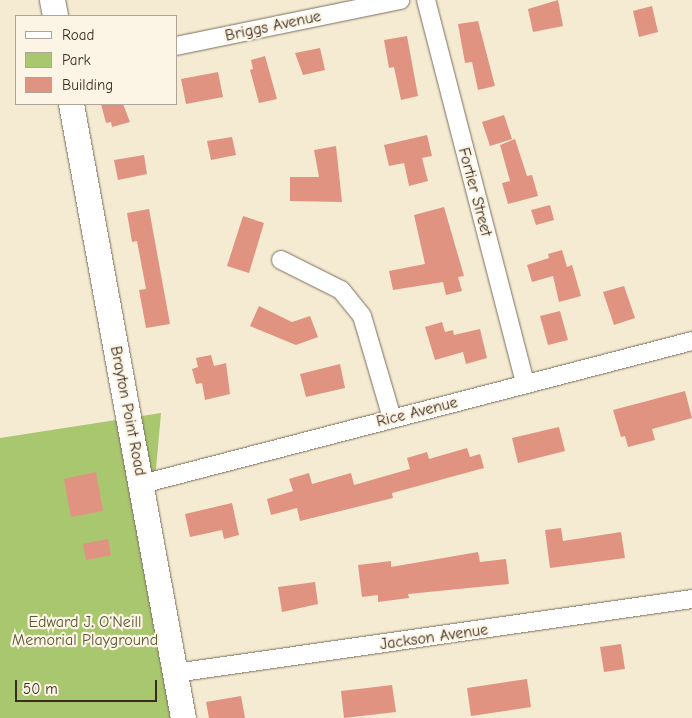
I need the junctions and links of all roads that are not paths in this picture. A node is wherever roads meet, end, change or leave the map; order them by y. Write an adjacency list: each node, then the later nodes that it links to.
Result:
1 (52, 0): 4 (street)
2 (400, 0): 5 (street, Briggs Avenue)
3 (426, 0): 9 (street, Fortier Street)
4 (56, 15)
5 (178, 46)
6 (72, 105): 11 (street, Brayton Point Road)
7 (281, 260): 10 (street)
8 (692, 341): 9 (street, Rice Avenue)
9 (525, 384): 10 (street, Rice Avenue)
10 (392, 418): 11 (street, Rice Avenue)
11 (142, 484): 13 (street, Brayton Point Road)
12 (692, 599): 13 (street, Jackson Avenue)
13 (175, 673): 14 (street, Brayton Point Road)
14 (183, 718)

